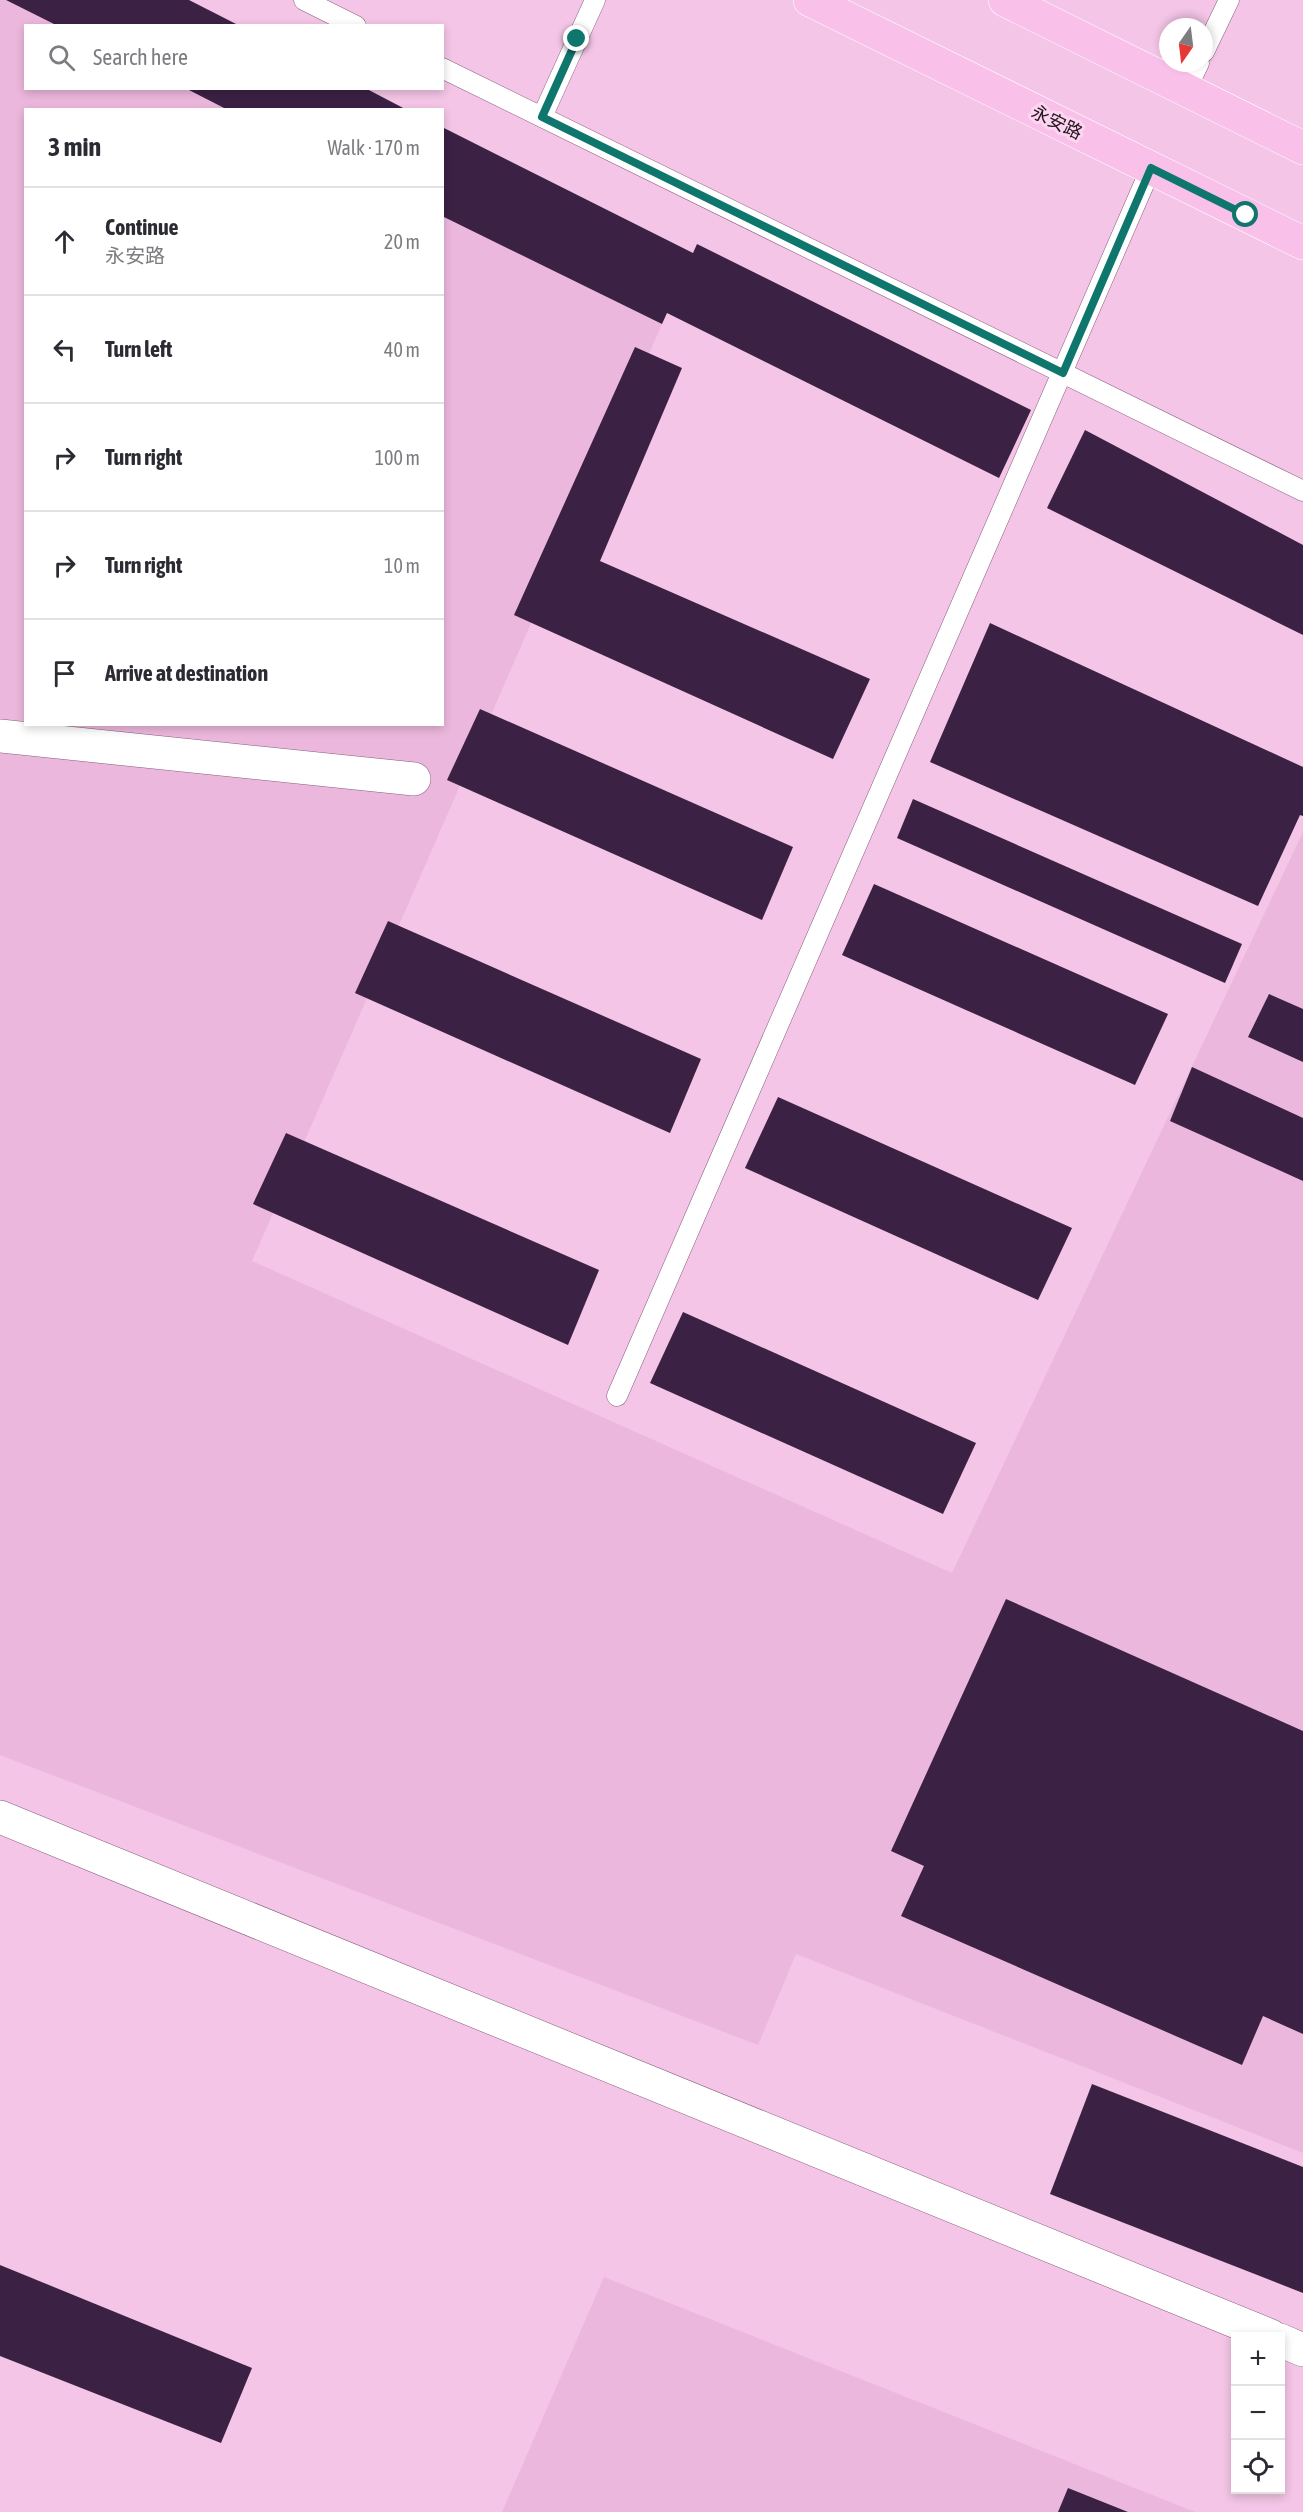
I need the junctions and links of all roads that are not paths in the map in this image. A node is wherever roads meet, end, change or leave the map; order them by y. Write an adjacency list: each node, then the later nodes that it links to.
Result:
1 (304, 0): 6 (lane)
2 (595, 0): 10 (lane)
3 (810, 0): 12 (main road, 永安路)
4 (1005, 0): 9 (main road)
5 (1229, 0): 7 (lane)
6 (352, 24)
7 (1213, 33)
8 (444, 69): 10 (lane)
9 (1193, 76): 11 (main road)
10 (542, 117): 14 (lane)
11 (1303, 148)
12 (1151, 168): 13 (main road, 永安路); 14 (lane)
13 (1303, 243)
14 (1063, 373): 15 (lane); 18 (lane)
15 (1303, 491)
16 (0, 736): 17 (street)
17 (414, 779)
18 (617, 1396)
19 (0, 1817): 20 (street)
20 (1259, 2332)
21 (1285, 2342): 22 (street)
22 (1303, 2350)

